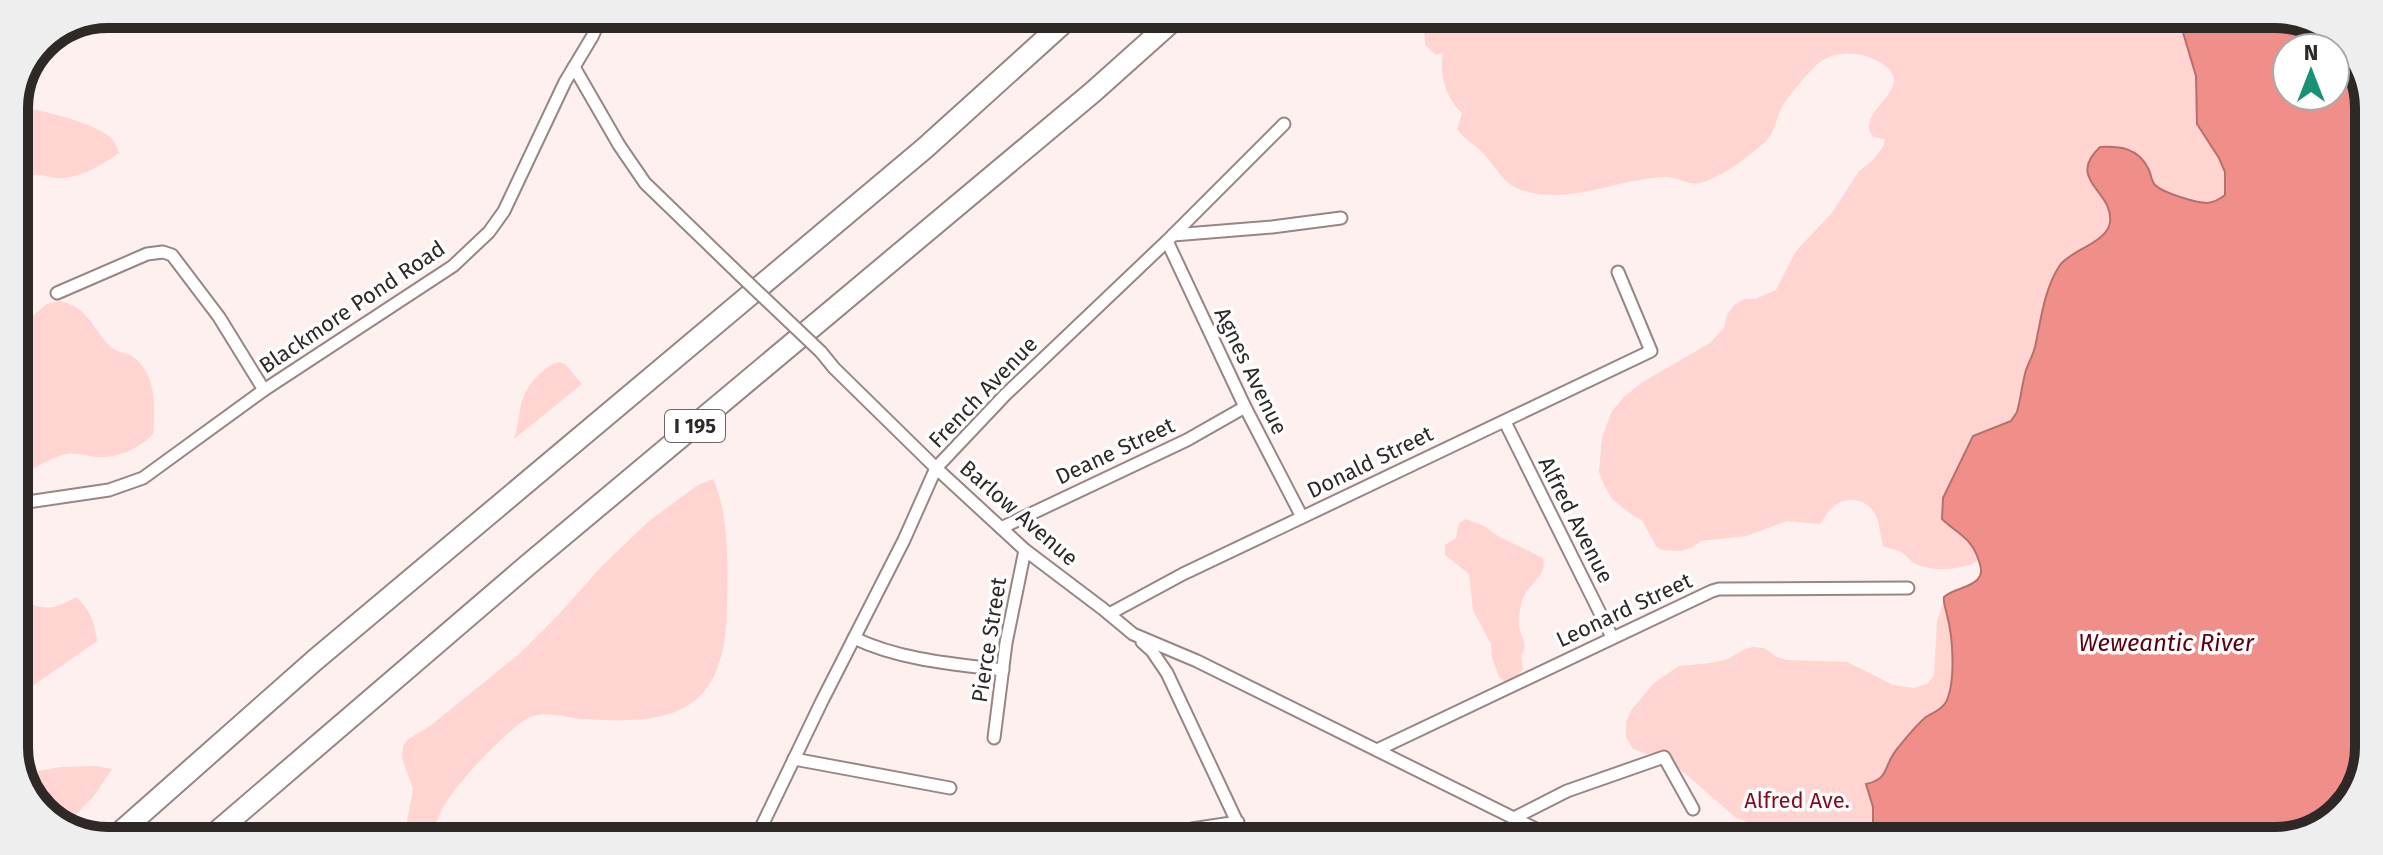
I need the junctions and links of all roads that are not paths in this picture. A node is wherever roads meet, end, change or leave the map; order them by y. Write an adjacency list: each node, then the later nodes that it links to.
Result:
1 (595, 28): 4 (street, Blackmore Pond Road)
2 (1058, 28): 31 (highway)
3 (1165, 28): 32 (highway, I 195)
4 (574, 67): 10 (street, Blackmore Pond Road); 13 (street, Barlow Avenue, bridge)
5 (1284, 124): 7 (street, French Avenue)
6 (1341, 218): 7 (street)
7 (1170, 238): 11 (street, Agnes Avenue); 13 (street, French Avenue)
8 (1618, 272): 12 (street, Donald Street)
9 (57, 293): 10 (street)
10 (264, 390): 14 (street, Blackmore Pond Road)
11 (1245, 407): 15 (street, Agnes Avenue); 16 (street, Deane Street)
12 (1505, 422): 15 (street, Donald Street); 21 (street, Alfred Avenue)
13 (936, 468): 16 (street, Barlow Avenue); 22 (street, French Avenue)
14 (28, 502)
15 (1302, 517): 19 (street, Donald Street)
16 (1001, 528): 17 (street, Barlow Avenue)
17 (1025, 550): 19 (street, Barlow Avenue); 23 (street, Pierce Street)
18 (1908, 588): 21 (street, Leonard Street)
19 (1109, 614): 20 (street, Barlow Avenue)
20 (1133, 634): 25 (street, Barlow Avenue); 30 (street)
21 (1612, 637): 25 (street, Leonard Street)
22 (854, 638): 23 (street); 26 (street, French Avenue)
23 (1003, 670): 24 (street, Pierce Street)
24 (994, 738)
25 (1377, 750): 29 (street, Barlow Avenue)
26 (794, 759): 27 (street); 33 (street, French Avenue)
27 (950, 788)
28 (1693, 809): 29 (street)
29 (1514, 818): 36 (street, Barlow Avenue)
30 (1238, 822): 34 (street); 35 (street)
31 (126, 827)
32 (222, 827)
33 (761, 827)
34 (1205, 827)
35 (1240, 827)
36 (1532, 827)

